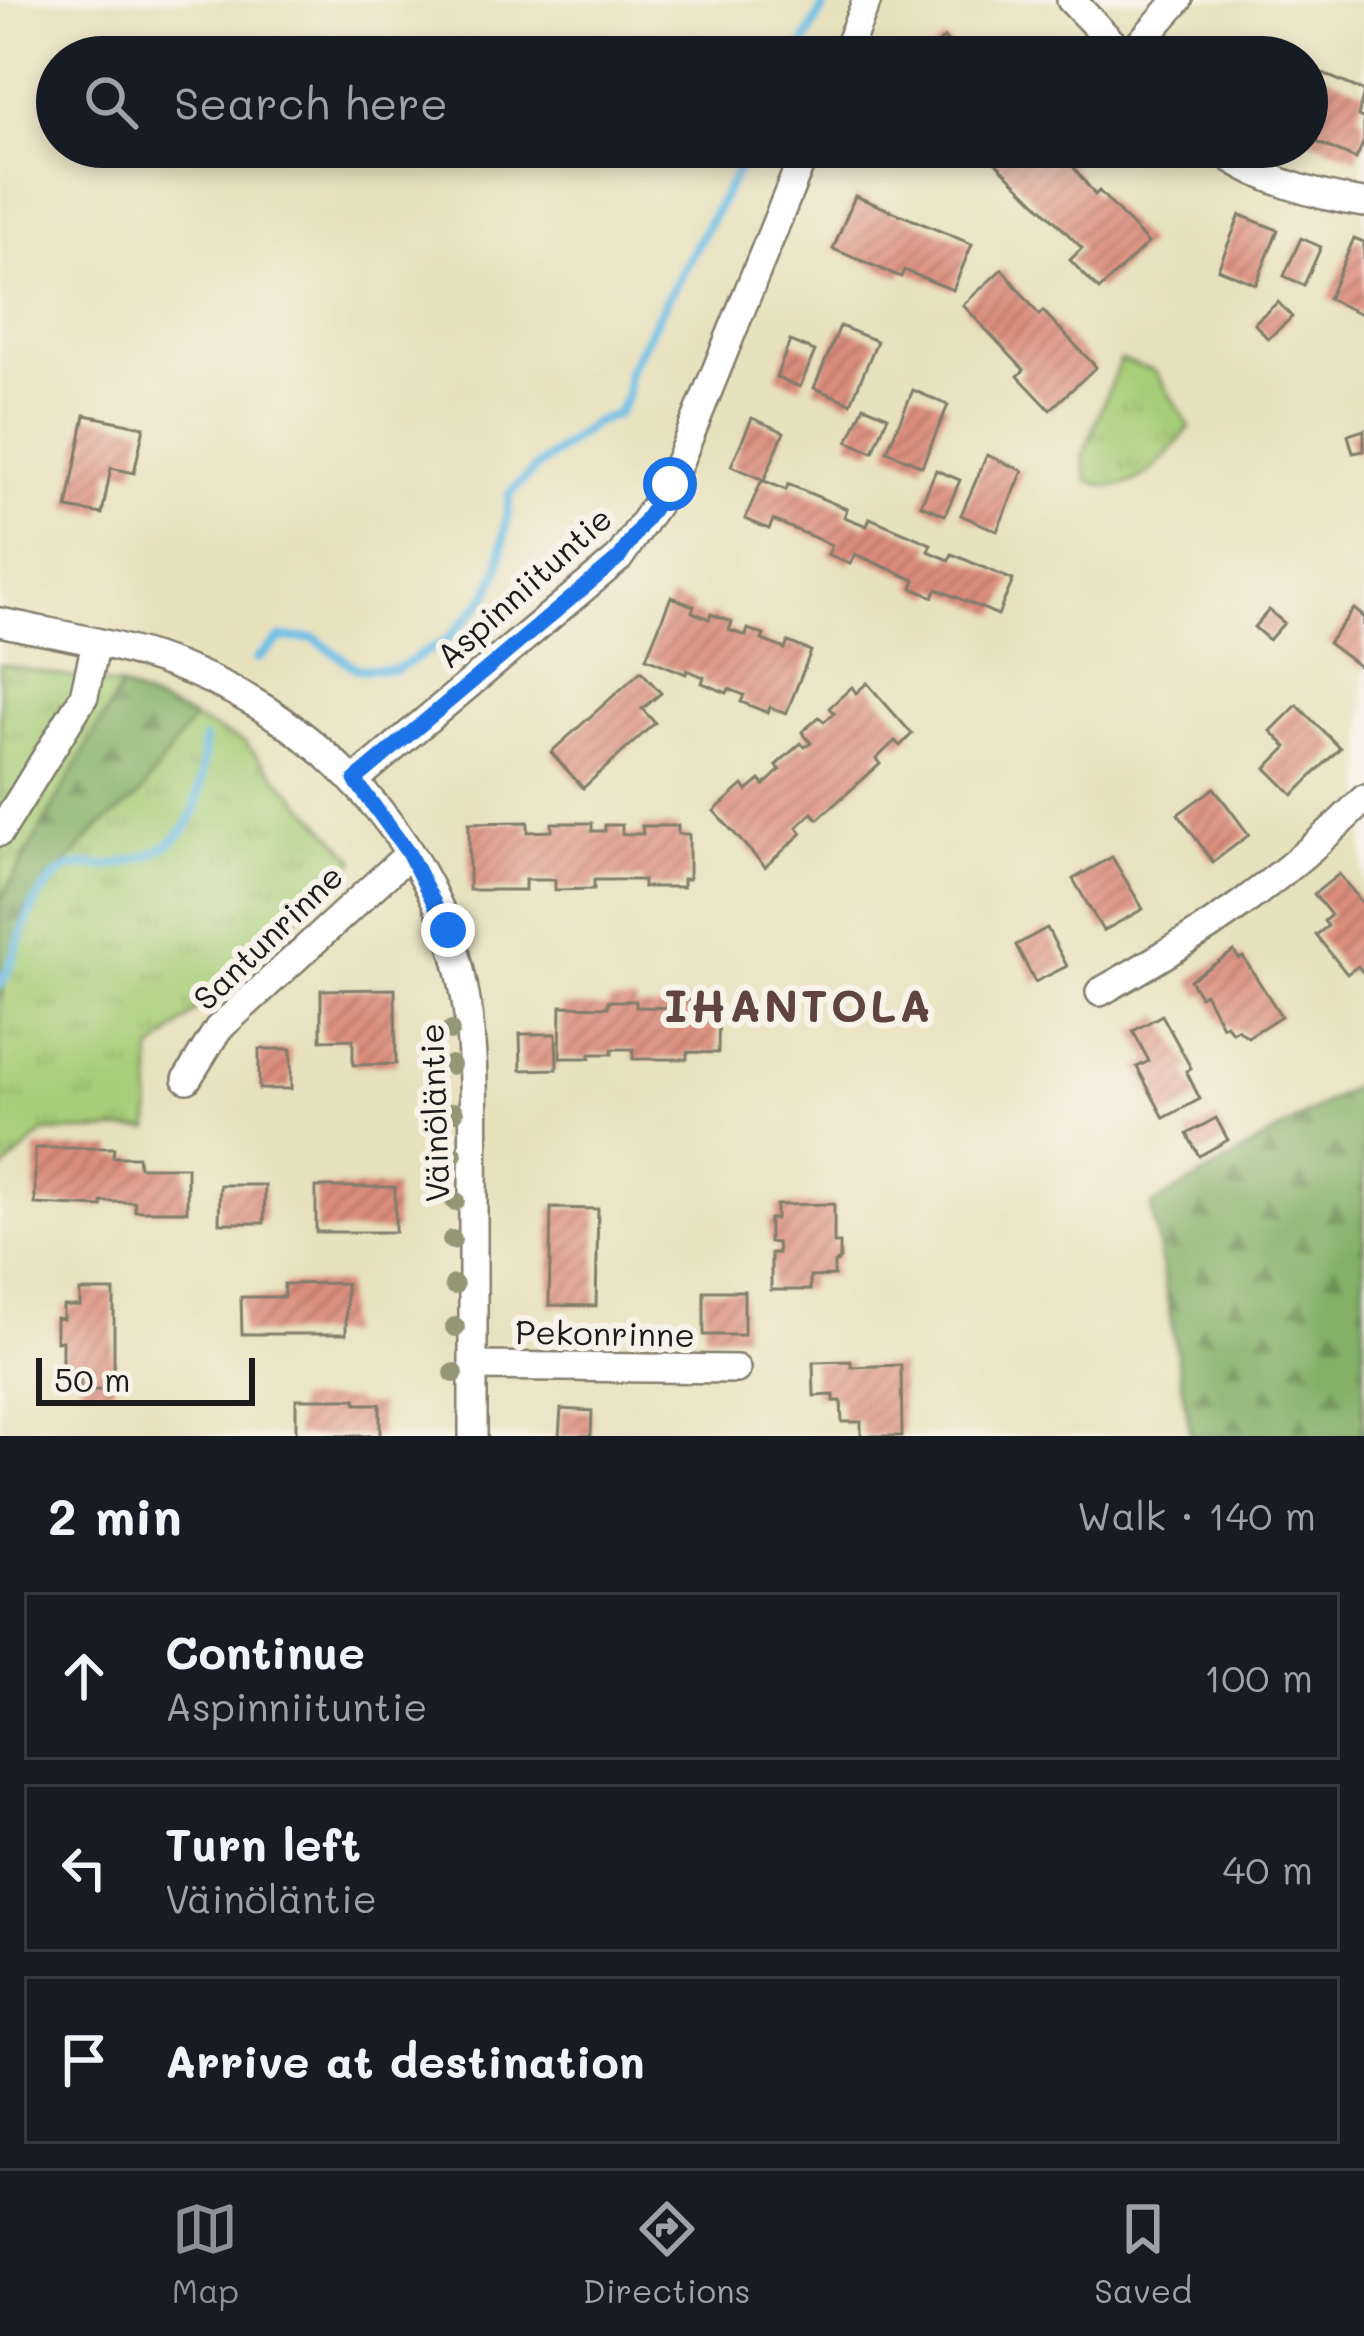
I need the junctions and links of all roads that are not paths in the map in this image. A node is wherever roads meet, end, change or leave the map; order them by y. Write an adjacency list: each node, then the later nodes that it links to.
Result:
1 (867, 0): 4 (street)
2 (1071, 0): 5 (street)
3 (1178, 0): 6 (street)
4 (852, 36)
5 (1106, 36)
6 (1146, 36)
7 (798, 168): 12 (street, Aspinniituntie)
8 (1254, 168): 9 (street)
9 (1364, 203)
10 (0, 622): 11 (street, Väinöläntie)
11 (96, 643): 12 (street, Väinöläntie); 14 (street)
12 (355, 780): 15 (street, Väinöläntie)
13 (1364, 799): 16 (street)
14 (0, 832)
15 (409, 854): 17 (street, Santunrinne); 18 (street, Väinöläntie)
16 (1100, 992)
17 (187, 1079)
18 (473, 1366): 19 (street, Pekonrinne); 20 (street, Väinöläntie)
19 (736, 1370)
20 (473, 1436)

